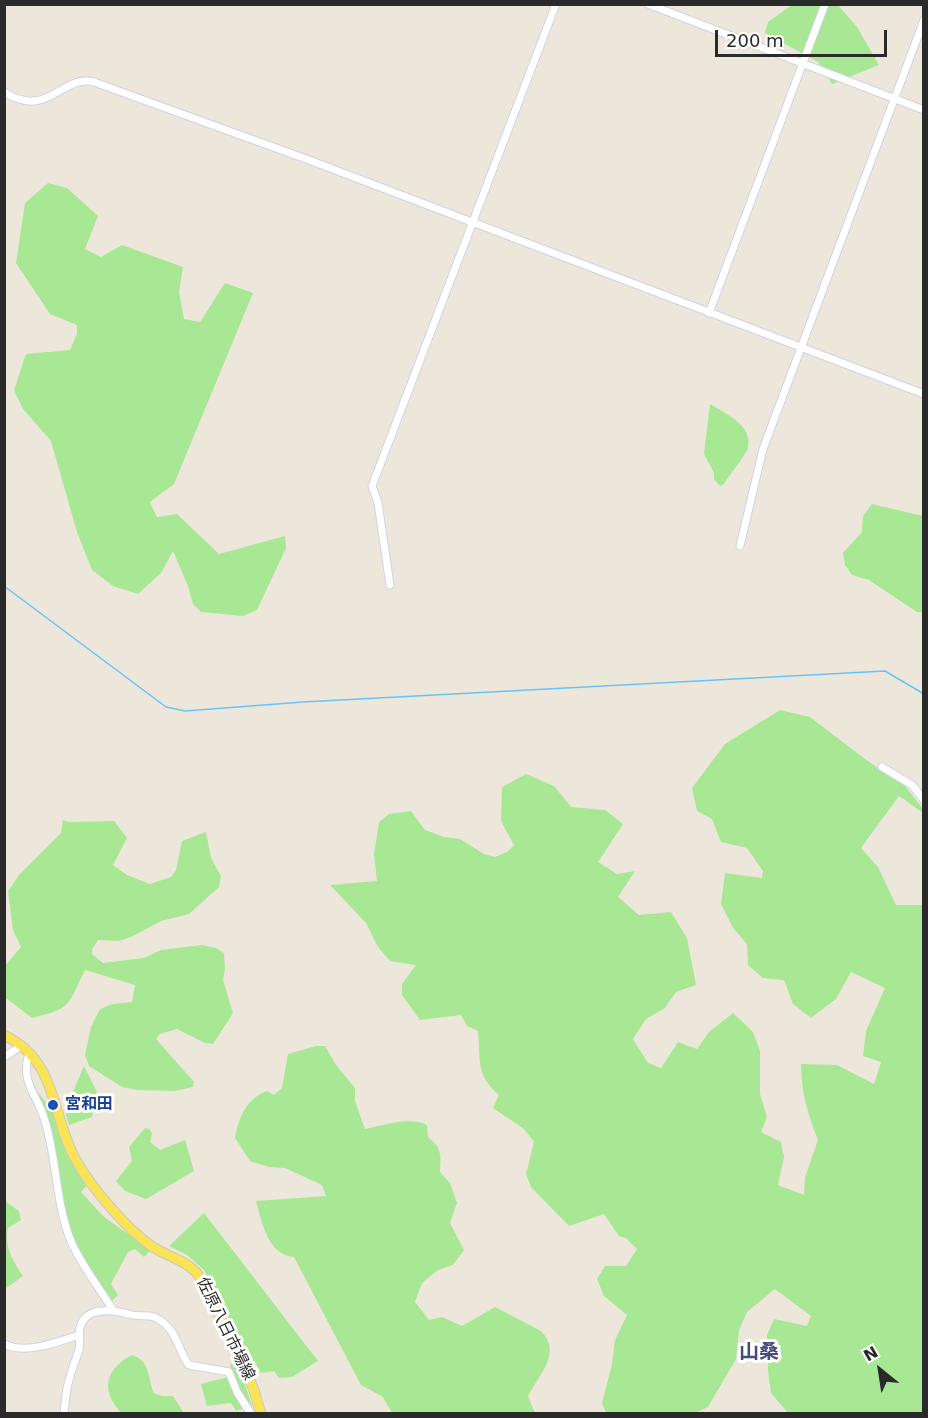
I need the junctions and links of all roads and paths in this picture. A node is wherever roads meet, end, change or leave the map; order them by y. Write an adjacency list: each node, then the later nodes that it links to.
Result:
1 (556, 4): 9 (street)
2 (648, 4): 5 (street)
3 (825, 4): 5 (street)
4 (924, 20): 7 (street)
5 (803, 64): 7 (street); 10 (street)
6 (4, 92): 9 (street)
7 (894, 99): 8 (street); 11 (street)
8 (924, 110)
9 (472, 223): 10 (street); 14 (street)
10 (709, 313): 11 (street)
11 (800, 347): 12 (street); 13 (street)
12 (924, 394)
13 (740, 546)
14 (390, 585)
15 (882, 767): 16 (street)
16 (924, 800)
17 (4, 1035): 18 (main road, 佐原八日市場線)
18 (21, 1046): 19 (main road, 佐原八日市場線); 20 (street)
19 (29, 1053): 21 (street); 26 (main road, 佐原八日市場線)
20 (4, 1057)
21 (113, 1310): 22 (street); 25 (street)
22 (79, 1335): 23 (street); 24 (street)
23 (4, 1344)
24 (64, 1413)
25 (251, 1413)
26 (261, 1413)

